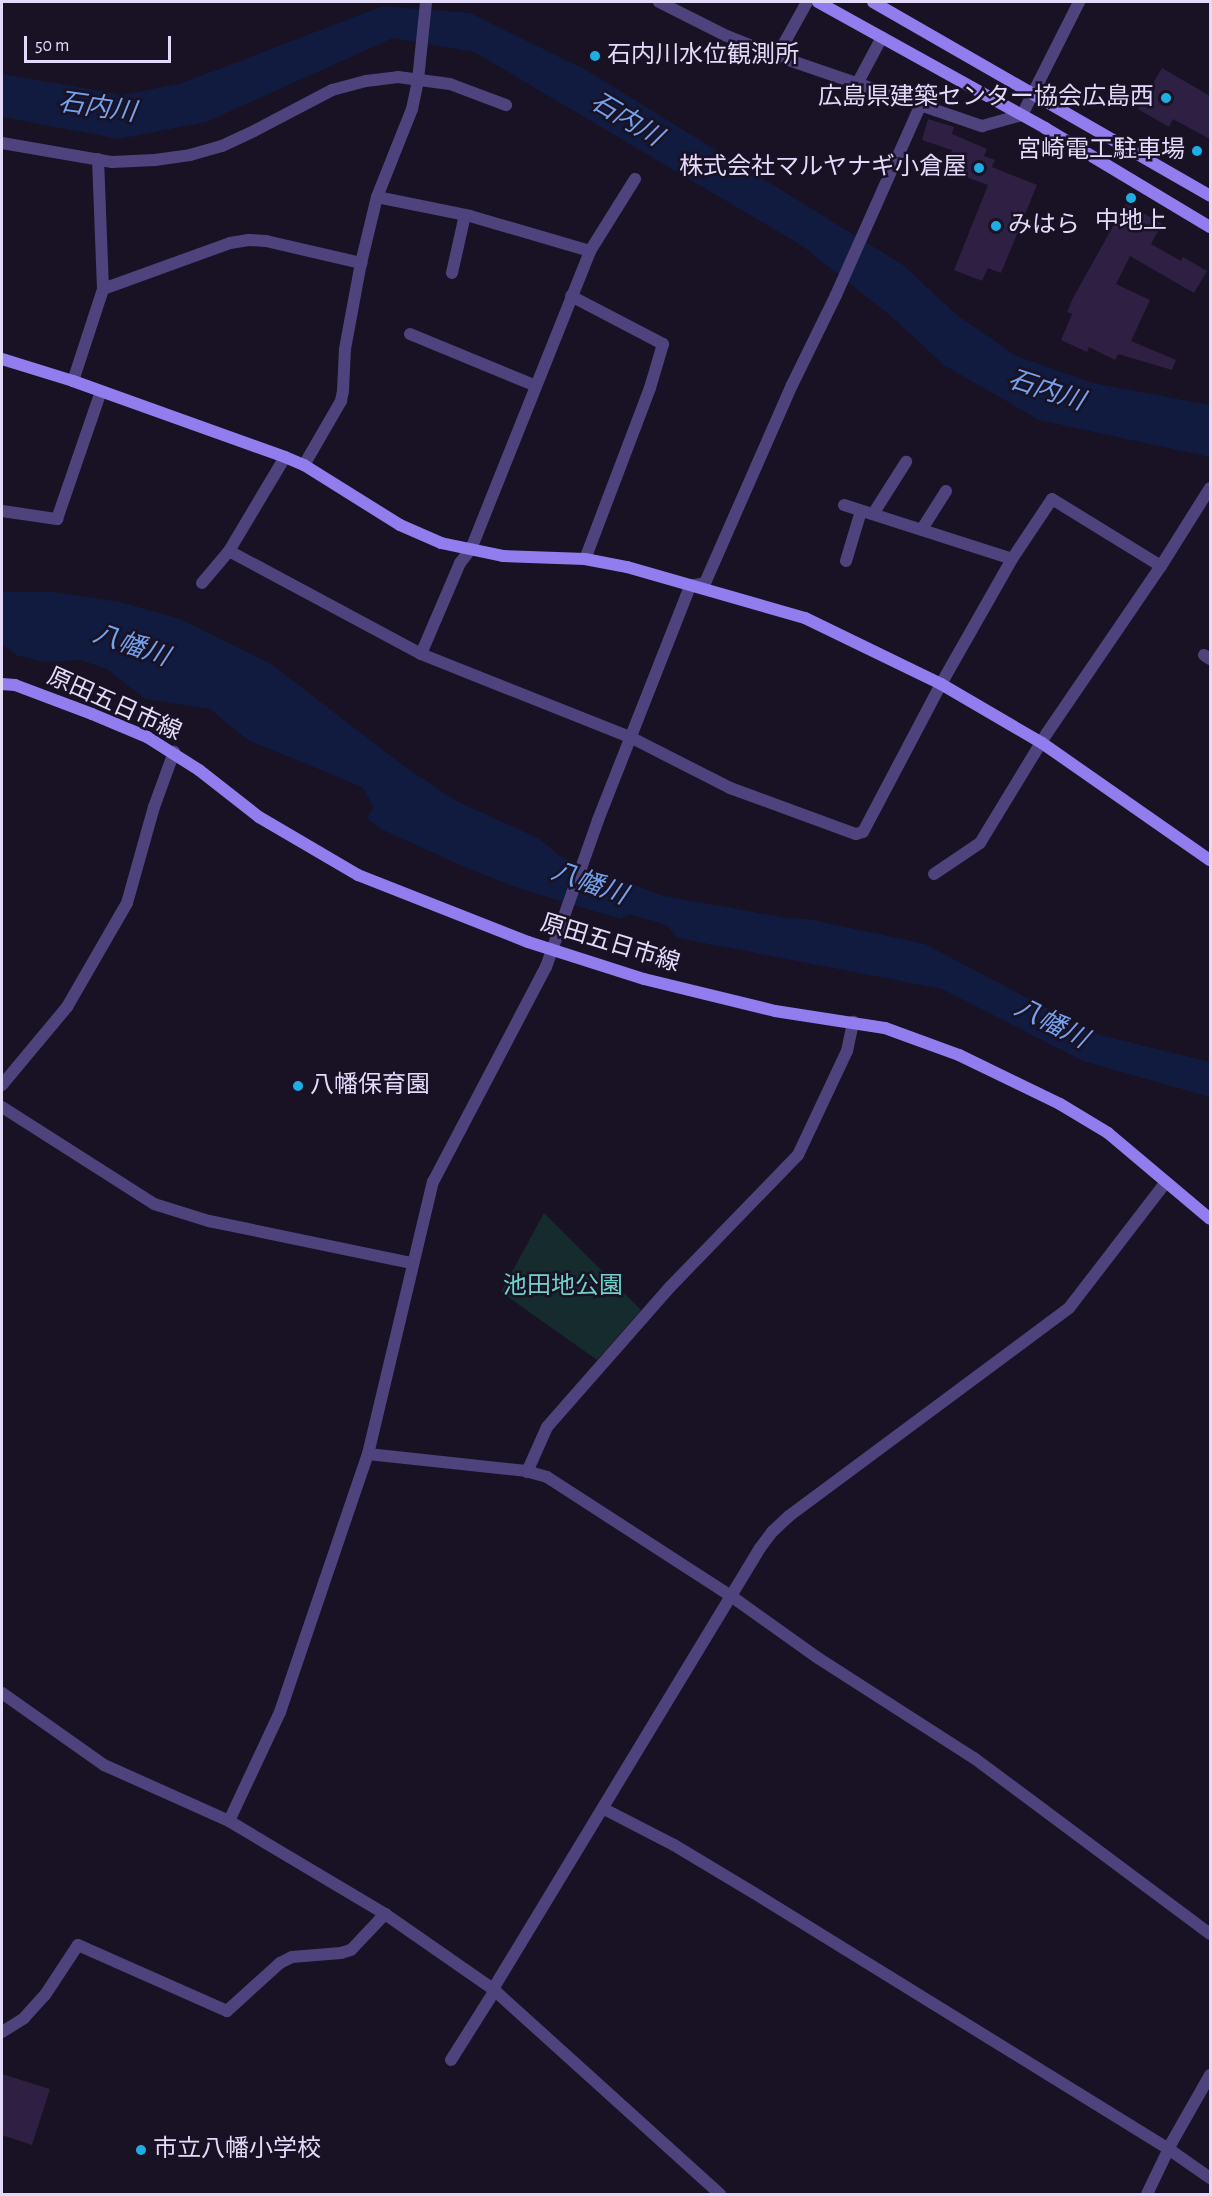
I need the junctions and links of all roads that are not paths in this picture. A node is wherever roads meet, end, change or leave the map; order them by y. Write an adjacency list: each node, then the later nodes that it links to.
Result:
1 (426, 2): 9 (street)
2 (658, 2): 8 (street)
3 (807, 2): 8 (street)
4 (818, 2): 7 (main road)
5 (873, 2): 11 (main road)
6 (1079, 2): 11 (street)
7 (882, 37): 10 (street); 14 (main road)
8 (777, 56): 10 (street)
9 (419, 75): 12 (street); 16 (street); 19 (street)
10 (857, 84): 13 (street)
11 (1034, 94): 14 (street); 18 (main road)
12 (506, 105)
13 (920, 106): 14 (street); 48 (street)
14 (1022, 115): 21 (main road)
15 (2, 143): 16 (street)
16 (98, 159): 25 (street)
17 (635, 179): 22 (street)
18 (1210, 196)
19 (377, 197): 20 (street); 23 (street)
20 (465, 215): 22 (street); 24 (street)
21 (1210, 227)
22 (590, 251): 26 (street)
23 (361, 263): 25 (street); 34 (street)
24 (452, 273)
25 (104, 289): 29 (street)
26 (571, 296): 30 (street); 43 (street)
27 (410, 334): 30 (street)
28 (2, 359): 29 (main road)
29 (73, 381): 31 (main road)
30 (536, 386): 41 (street)
31 (101, 391): 32 (main road); 38 (street)
32 (285, 457): 34 (main road); 42 (street)
33 (906, 462): 39 (street)
34 (304, 465): 41 (main road)
35 (1210, 488): 46 (street)
36 (946, 491): 40 (street)
37 (844, 504): 39 (street)
38 (2, 511)
39 (867, 512): 40 (street); 45 (street)
40 (922, 529): 44 (street)
41 (471, 549): 43 (main road); 49 (street)
42 (229, 551): 47 (street); 49 (street)
43 (585, 559): 48 (main road)
44 (1012, 559): 46 (street); 51 (street)
45 (846, 561)
46 (1161, 566): 53 (street)
47 (202, 583)
48 (690, 586): 51 (main road); 52 (street)
49 (421, 654): 52 (street)
50 (2, 684): 54 (main road, 原田五日市線)
51 (941, 684): 52 (street); 53 (main road)
52 (632, 738): 57 (street)
53 (1042, 743): 55 (main road); 56 (street)
54 (174, 752): 57 (main road, 原田五日市線); 59 (street)
55 (1210, 860)
56 (934, 874)
57 (554, 944): 58 (main road, 原田五日市線); 63 (street)
58 (853, 1022): 61 (main road, 原田五日市線); 65 (street)
59 (2, 1085)
60 (2, 1107): 63 (street)
61 (1166, 1182): 62 (main road, 原田五日市線); 66 (street)
62 (1210, 1219)
63 (411, 1263): 64 (street)
64 (368, 1454): 65 (street); 69 (street)
65 (527, 1472): 66 (street)
66 (731, 1596): 68 (street); 71 (street)
67 (2, 1693): 69 (street)
68 (604, 1809): 72 (street); 76 (street)
69 (229, 1821): 70 (street)
70 (385, 1914): 72 (street); 73 (street)
71 (1210, 1934)
72 (494, 1989): 74 (street); 78 (street)
73 (2, 2032)
74 (451, 2060)
75 (1210, 2076): 76 (street)
76 (1170, 2150): 77 (street); 79 (street)
77 (1210, 2178)
78 (720, 2194)
79 (1148, 2194)

